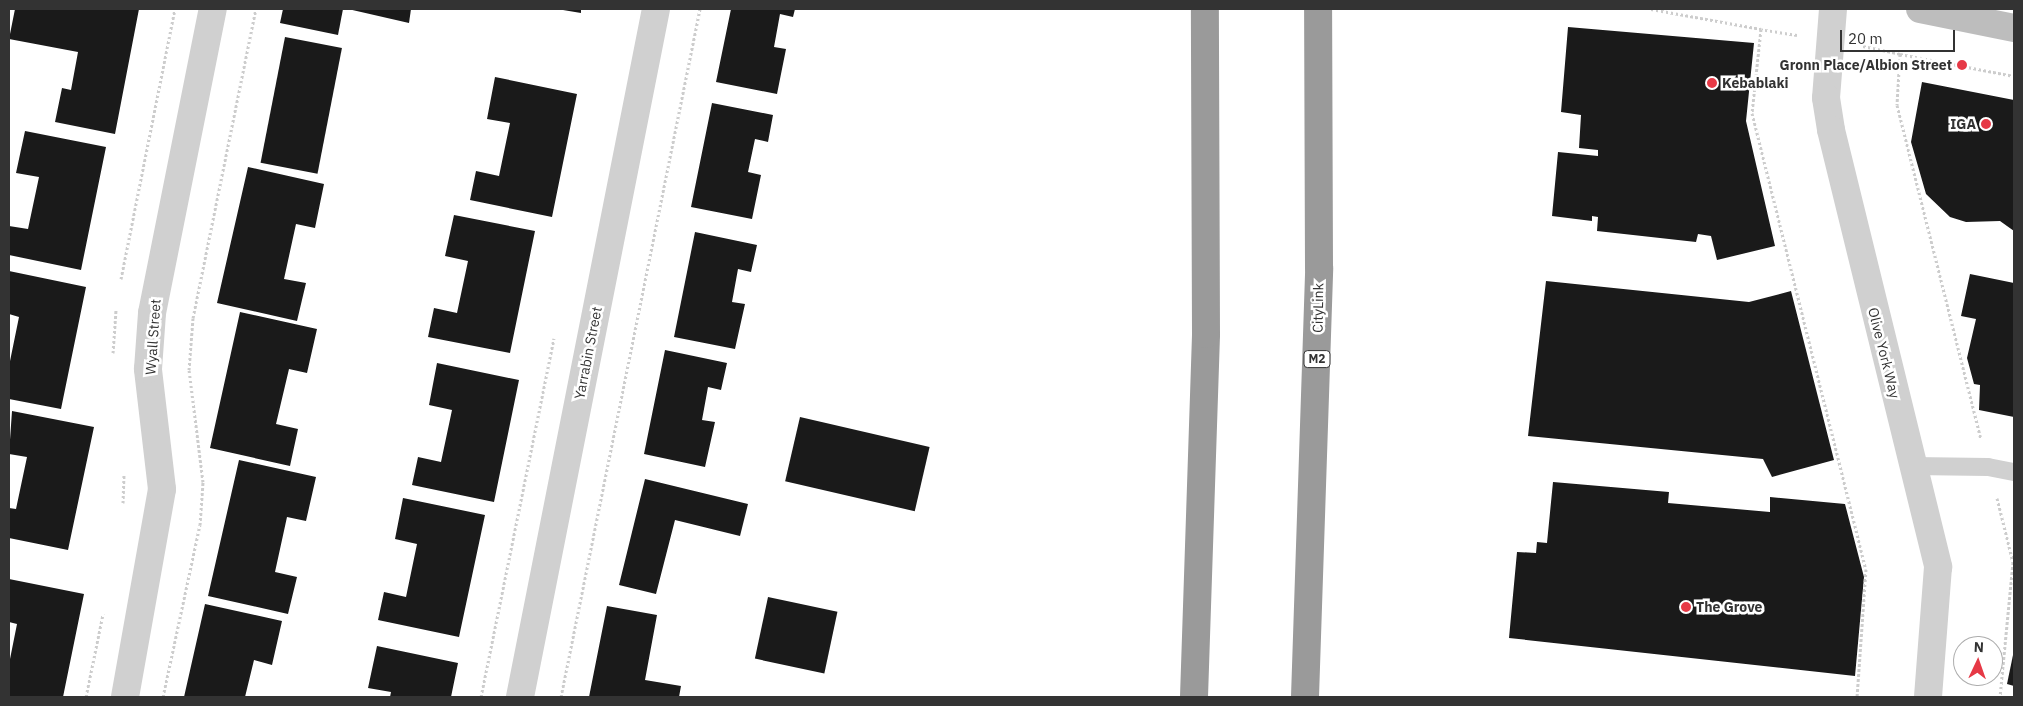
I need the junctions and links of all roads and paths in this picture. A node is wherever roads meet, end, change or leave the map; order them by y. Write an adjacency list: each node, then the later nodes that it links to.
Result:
1 (213, 9): 18 (street, Wyall Street)
2 (256, 9): 19 (path)
3 (656, 9): 21 (street, Yarrabin Street)
4 (700, 9): 22 (path)
5 (1205, 9): 23 (highway)
6 (1318, 9): 24 (highway, CityLink / M2)
7 (1652, 9): 11 (path)
8 (1833, 9): 15 (street, Olive York Way)
9 (1920, 9): 10 (street)
10 (2014, 28)
11 (1761, 29)
12 (1900, 54): 13 (path)
13 (2014, 76)
14 (556, 329): 20 (path)
15 (1913, 466): 16 (lane); 25 (street, Olive York Way)
16 (1988, 467): 17 (lane); 26 (path)
17 (2014, 472)
18 (124, 697)
19 (163, 697)
20 (481, 697)
21 (520, 697)
22 (561, 697)
23 (1194, 697)
24 (1305, 697)
25 (1928, 697)
26 (2000, 697)

